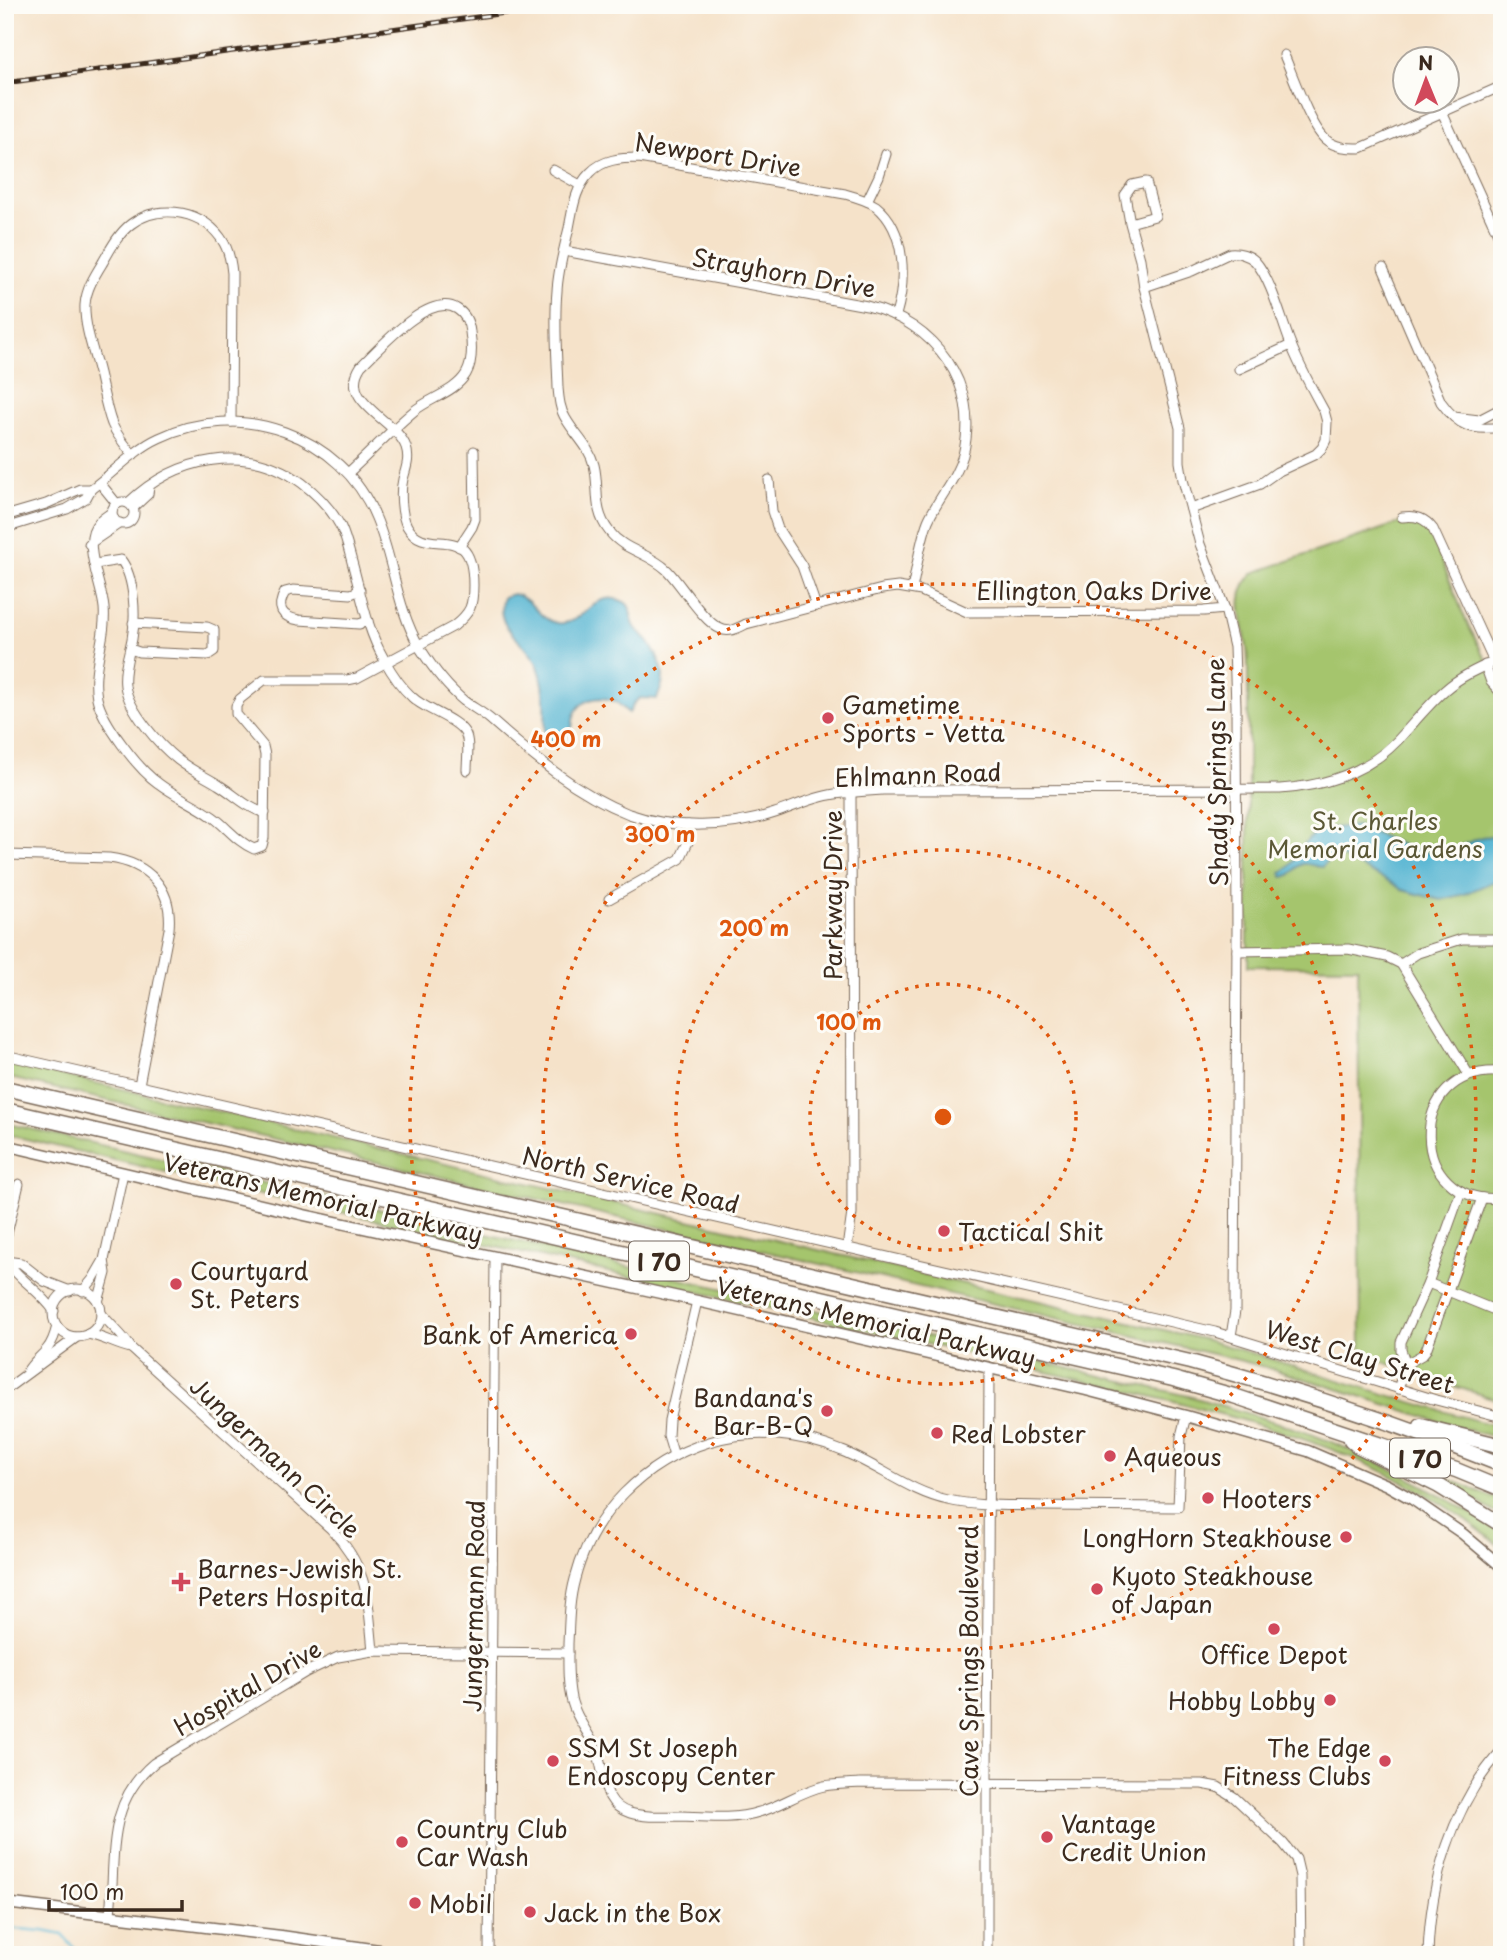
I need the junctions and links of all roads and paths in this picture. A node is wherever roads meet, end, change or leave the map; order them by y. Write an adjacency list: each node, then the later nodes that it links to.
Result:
1 (1283, 55): 4 (street)
2 (1502, 86): 3 (street)
3 (1462, 103)
4 (1433, 116)
5 (1444, 116): 11 (street)
6 (886, 154): 9 (street)
7 (553, 170): 8 (street)
8 (580, 185): 9 (street, Newport Drive); 12 (street)
9 (867, 201): 15 (street, Newport Drive)
10 (1130, 223): 10 (street, Shady Springs Lane); 14 (street, Shady Springs Lane)
11 (1502, 243)
12 (564, 251): 15 (street, Strayhorn Drive); 40 (street, Ellington Oaks Drive)
13 (1383, 268): 19 (street)
14 (1144, 287): 16 (street); 30 (street, Shady Springs Lane)
15 (896, 315): 38 (street, Strayhorn Drive)
16 (1291, 345): 17 (street); 30 (street)
17 (1239, 369)
18 (1502, 408): 19 (street)
19 (1451, 416): 21 (street)
20 (231, 422): 24 (street, Ehlmann Road); 24 (street); 25 (street, Ehlmann Road)
21 (1502, 427)
22 (392, 430): 22 (street); 25 (street); 36 (street)
23 (474, 451): 36 (street)
24 (133, 455): 27 (street, Ehlmann Road)
25 (348, 473): 44 (street, Ehlmann Road)
26 (769, 480): 40 (street)
27 (100, 483): 28 (street, Ehlmann Road); 31 (street)
28 (91, 489): 32 (street, Ehlmann Road); 34 (street, Ehlmann Road)
29 (130, 506): 31 (street); 31 (street); 39 (street)
30 (1191, 509): 41 (street, Shady Springs Lane)
31 (116, 515): 35 (street); 35 (street)
32 (5, 516)
33 (1402, 517): 47 (street)
34 (5, 527)
35 (89, 544): 37 (street)
36 (459, 547): 44 (street)
37 (95, 564): 43 (street); 53 (street)
38 (912, 589): 40 (street, Ellington Oaks Drive); 41 (street, Ellington Oaks Drive)
39 (360, 590): 42 (street); 42 (street)
40 (816, 606)
41 (1225, 609): 50 (street, Shady Springs Lane)
42 (369, 621): 46 (street)
43 (133, 623): 45 (street); 45 (street)
44 (419, 645): 46 (street); 54 (street, Ehlmann Road)
45 (130, 649): 53 (street)
46 (385, 662): 49 (street); 53 (street)
47 (1493, 662): 48 (street); 50 (street, Ehlmann Road)
48 (1502, 694)
49 (467, 770)
50 (1236, 789): 51 (street, Ehlmann Road); 59 (street, Shady Springs Lane)
51 (851, 793): 54 (street, Ehlmann Road); 74 (street, Parkway Drive)
52 (5, 812): 55 (street)
53 (265, 813)
54 (688, 825): 57 (street)
55 (8, 855): 56 (street); 64 (street)
56 (5, 889)
57 (610, 899)
58 (1502, 939): 60 (street)
59 (1237, 951): 60 (street); 89 (street, Shady Springs Lane)
60 (1401, 964): 63 (street)
61 (5, 1055): 64 (street, North Service Road)
62 (1502, 1072): 63 (street)
63 (1469, 1075): 70 (street)
64 (139, 1085): 74 (street, North Service Road)
65 (5, 1088): 100 (highway, I 70)
66 (5, 1110): 101 (highway, I 70)
67 (5, 1145): 68 (main road, Veterans Memorial Parkway)
68 (123, 1173): 75 (main road, Veterans Memorial Parkway); 76 (street)
69 (19, 1184): 73 (street)
70 (1461, 1191): 71 (street); 78 (street)
71 (1482, 1198): 72 (street); 81 (street)
72 (1502, 1198)
73 (5, 1242)
74 (847, 1248): 89 (street, North Service Road)
75 (495, 1257): 82 (main road, Veterans Memorial Parkway); 110 (street, Jungermann Road)
76 (104, 1260): 80 (street); 83 (street)
77 (6, 1262): 79 (street); 84 (street)
78 (1428, 1283): 81 (street); 93 (street)
79 (70, 1291): 80 (street); 84 (street)
80 (83, 1291): 83 (street)
81 (1447, 1291): 86 (street); 93 (street)
82 (697, 1301): 94 (main road, Veterans Memorial Parkway); 103 (street)
83 (98, 1302): 85 (street)
84 (54, 1311): 87 (street)
85 (101, 1313): 88 (street); 92 (street, Jungermann Circle)
86 (1502, 1313)
87 (57, 1325): 90 (street); 95 (street)
88 (88, 1334): 90 (street); 92 (street, Jungermann Circle)
89 (1231, 1336): 91 (street, North Service Road)
90 (78, 1337): 95 (street)
91 (1248, 1341): 96 (street, West Clay Street)
92 (131, 1348): 109 (street, Jungermann Circle)
93 (1406, 1364): 96 (street)
94 (989, 1368): 98 (main road, Veterans Memorial Parkway); 106 (street, Cave Springs Boulevard)
95 (26, 1373): 97 (street)
96 (1398, 1389): 99 (street, West Clay Street)
97 (5, 1390)
98 (1186, 1416): 106 (street); 108 (main road, Veterans Memorial Parkway)
99 (1502, 1417)
100 (1377, 1418): 102 (highway); 104 (highway, I 70)
101 (1337, 1430): 105 (highway, I 70); 107 (highway)
102 (1502, 1446)
103 (674, 1456): 106 (street); 111 (street)
104 (1502, 1465)
105 (1502, 1489)
106 (989, 1505): 113 (street, Cave Springs Boulevard)
107 (1502, 1525)
108 (1502, 1567)
109 (373, 1651): 110 (street, Hospital Drive); 115 (street, Hospital Drive)
110 (491, 1653): 111 (street, Hospital Drive); 117 (street, Jungermann Road)
111 (568, 1653): 113 (street)
112 (1502, 1750): 120 (street)
113 (987, 1784): 118 (street, Cave Springs Boulevard); 119 (street)
114 (5, 1903): 115 (main road)
115 (110, 1915): 116 (main road)
116 (414, 1955)
117 (489, 1955)
118 (987, 1955)
119 (1301, 1955)
120 (1428, 1955)

